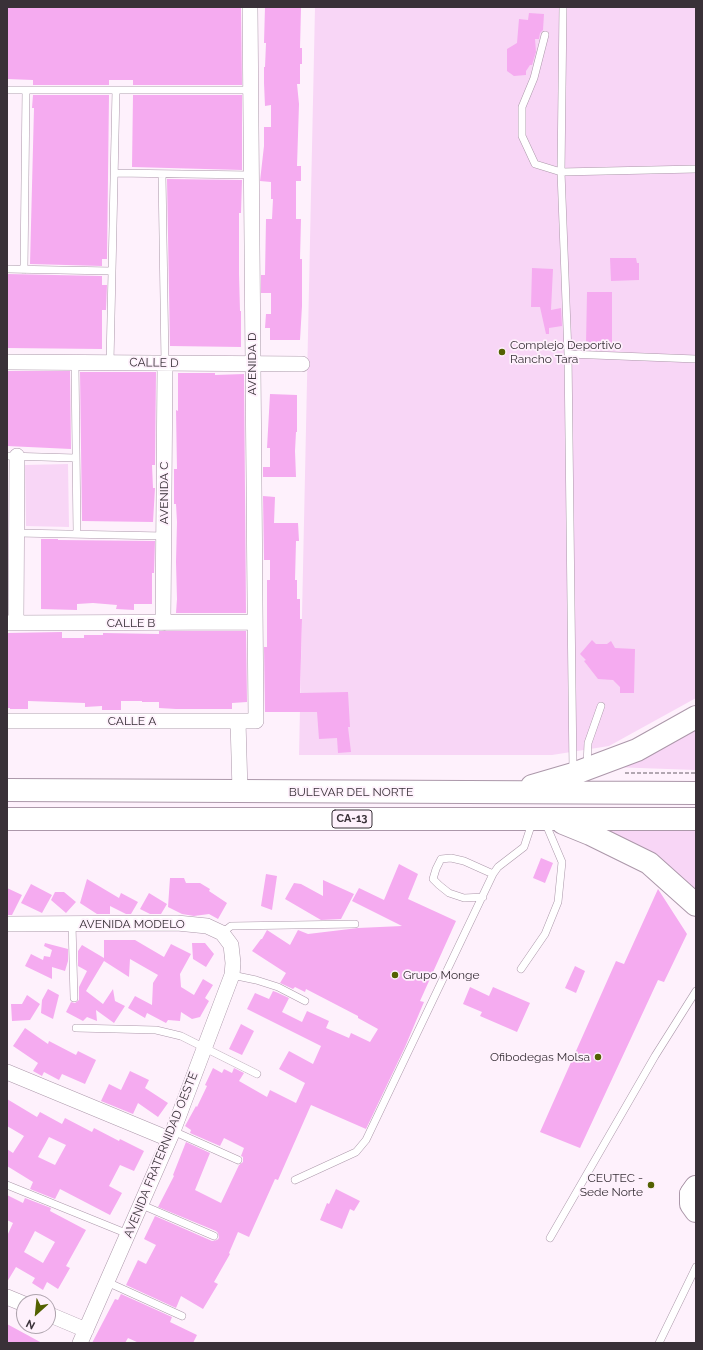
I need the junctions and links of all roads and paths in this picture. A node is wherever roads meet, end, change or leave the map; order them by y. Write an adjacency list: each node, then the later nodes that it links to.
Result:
1 (250, 7): 7 (street, AVENIDA D)
2 (563, 7): 9 (lane)
3 (545, 35): 9 (lane)
4 (7, 90): 5 (lane)
5 (26, 90): 6 (lane); 14 (lane)
6 (116, 90): 7 (lane); 10 (lane)
7 (251, 90): 12 (street, AVENIDA D)
8 (696, 170): 9 (lane)
9 (561, 172): 16 (lane)
10 (115, 173): 11 (lane); 15 (lane)
11 (162, 174): 12 (lane); 21 (lane)
12 (251, 175): 22 (street, AVENIDA D)
13 (7, 269): 14 (lane)
14 (24, 270): 15 (lane)
15 (112, 271): 19 (lane)
16 (568, 354): 17 (lane); 37 (lane)
17 (696, 359)
18 (7, 362): 20 (street, CALLE D)
19 (110, 362): 20 (street, CALLE D); 21 (street, CALLE D)
20 (75, 363): 25 (lane)
21 (165, 363): 22 (street, CALLE D); 28 (street, AVENIDA C)
22 (252, 364): 23 (street, CALLE D); 29 (street, AVENIDA D)
23 (302, 364)
24 (12, 456): 25 (lane); 26 (street)
25 (76, 458): 27 (lane)
26 (17, 533): 27 (lane); 30 (street)
27 (77, 534): 28 (lane)
28 (164, 536): 31 (street, AVENIDA C)
29 (254, 622): 31 (street, CALLE B); 36 (street, AVENIDA D)
30 (12, 623): 31 (street, CALLE B)
31 (163, 623)
32 (601, 706): 37 (lane)
33 (696, 718): 37 (highway)
34 (7, 721): 35 (street, CALLE A)
35 (238, 721): 36 (street, CALLE A); 40 (street)
36 (256, 721)
37 (589, 768): 38 (path); 41 (highway)
38 (696, 773)
39 (7, 790): 40 (highway, BULEVAR DEL NORTE)
40 (240, 791): 41 (highway, BULEVAR DEL NORTE)
41 (508, 793): 42 (highway, BULEVAR DEL NORTE)
42 (696, 793)
43 (7, 818): 44 (highway, CA-13)
44 (543, 818): 45 (highway, CA-13); 46 (lane); 48 (highway); 54 (lane)
45 (696, 819)
46 (493, 874): 47 (lane); 47 (lane)
47 (483, 897): 64 (lane)
48 (696, 905)
49 (7, 924): 50 (street, AVENIDA MODELO)
50 (72, 924): 52 (street, AVENIDA MODELO); 56 (lane)
51 (355, 924): 52 (lane)
52 (222, 933): 53 (street)
53 (233, 969): 57 (lane); 59 (street, AVENIDA FRATERNIDAD OESTE)
54 (521, 969)
55 (696, 991): 69 (lane)
56 (74, 998)
57 (305, 1001)
58 (76, 1028): 59 (lane)
59 (204, 1048): 61 (lane); 62 (street, AVENIDA FRATERNIDAD OESTE)
60 (7, 1072): 62 (street)
61 (257, 1074)
62 (171, 1135): 63 (lane); 66 (street, AVENIDA FRATERNIDAD OESTE)
63 (238, 1160)
64 (295, 1180)
65 (7, 1185): 67 (lane)
66 (142, 1205): 67 (street, AVENIDA FRATERNIDAD OESTE); 68 (lane)
67 (129, 1234): 71 (street, AVENIDA FRATERNIDAD OESTE)
68 (214, 1236)
69 (550, 1238)
70 (696, 1267): 75 (lane)
71 (107, 1282): 72 (lane); 74 (street, AVENIDA FRATERNIDAD OESTE)
72 (182, 1316)
73 (56, 1319): 74 (street)
74 (83, 1337)
75 (659, 1343)

